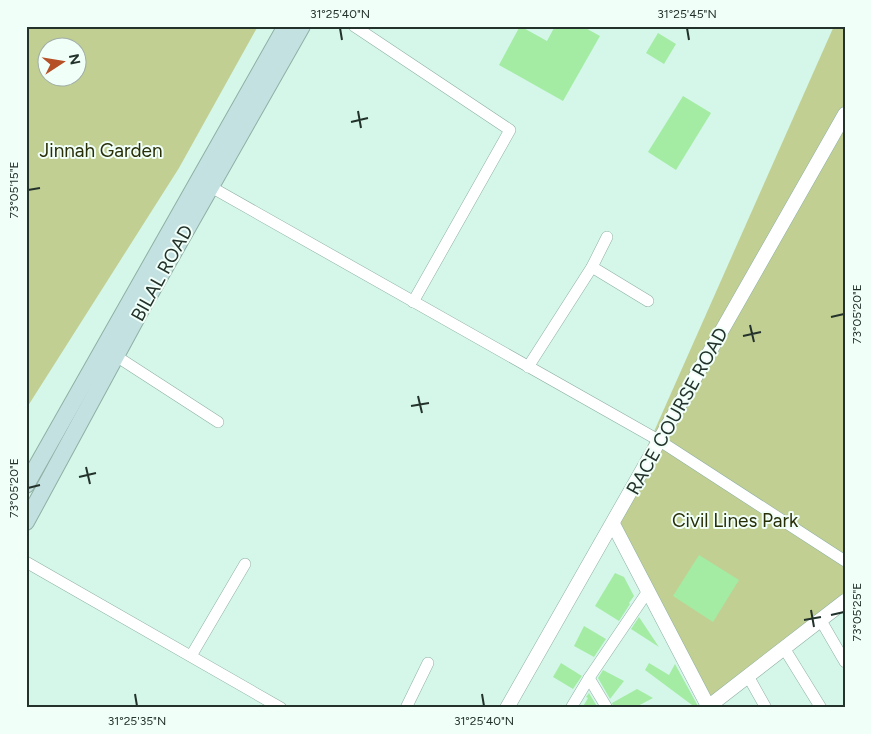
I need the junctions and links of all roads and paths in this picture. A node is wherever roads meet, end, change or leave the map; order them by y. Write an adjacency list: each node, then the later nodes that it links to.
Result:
1 (286, 26): 14 (main road, BILAL ROAD)
2 (302, 26): 5 (main road, BILAL ROAD)
3 (354, 26): 9 (street)
4 (845, 114): 13 (street, RACE COURSE ROAD)
5 (211, 187): 9 (street); 10 (main road, BILAL ROAD)
6 (607, 237): 7 (street)
7 (592, 267): 8 (street); 11 (street)
8 (648, 301)
9 (413, 302): 11 (street)
10 (116, 356): 12 (street); 15 (main road, BILAL ROAD)
11 (528, 367): 13 (street)
12 (218, 422)
13 (660, 441): 16 (street, RACE COURSE ROAD); 17 (street)
14 (26, 485)
15 (26, 522)
16 (613, 524): 20 (street); 32 (street, RACE COURSE ROAD)
17 (845, 561)
18 (26, 562): 24 (street)
19 (245, 564): 24 (street)
20 (648, 591): 28 (street); 29 (street)
21 (845, 600): 22 (street)
22 (820, 619): 23 (street); 25 (street)
23 (784, 648): 27 (street); 36 (street)
24 (191, 656): 30 (street)
25 (845, 662)
26 (428, 663): 31 (street)
27 (748, 676): 29 (street); 35 (street)
28 (589, 678): 33 (street); 34 (street)
29 (709, 707)
30 (281, 708)
31 (406, 708)
32 (507, 708)
33 (572, 708)
34 (608, 708)
35 (766, 708)
36 (820, 708)

